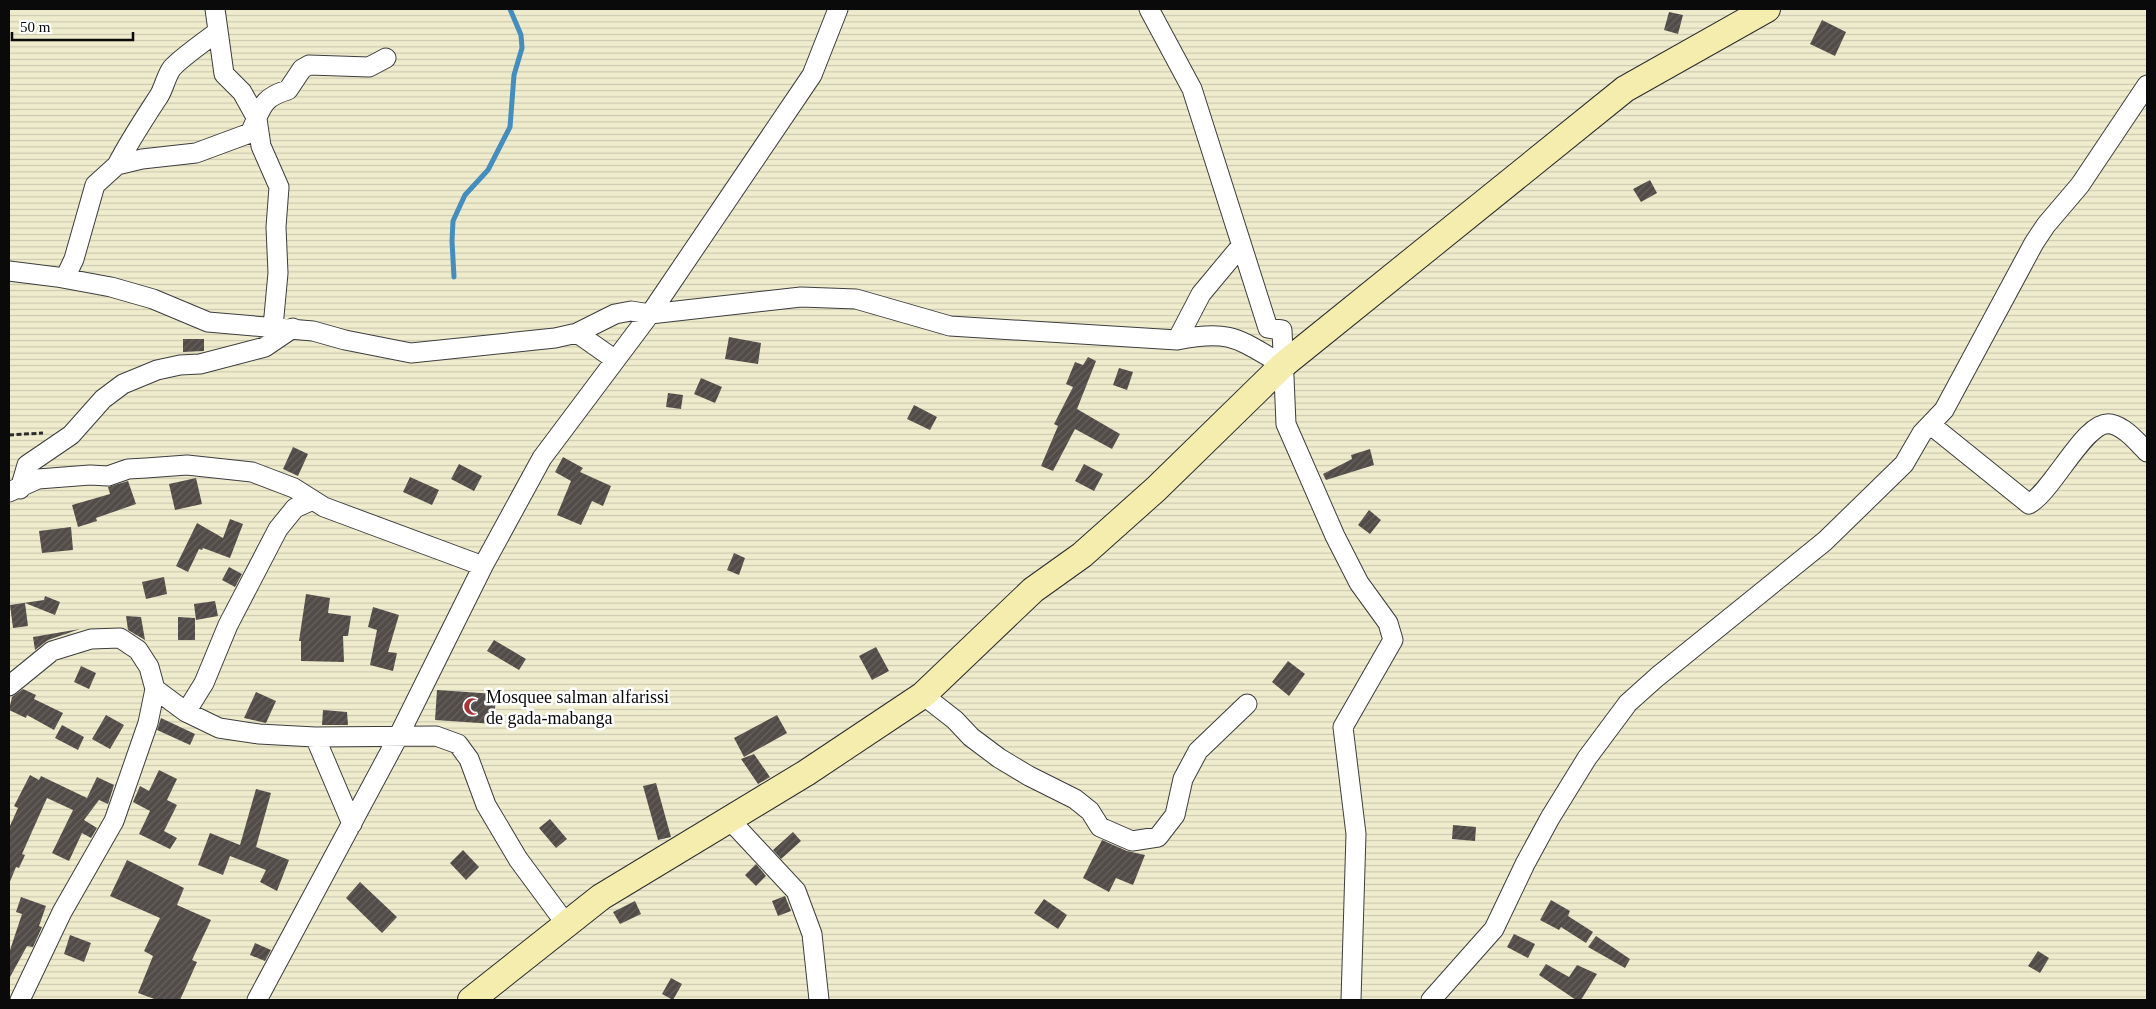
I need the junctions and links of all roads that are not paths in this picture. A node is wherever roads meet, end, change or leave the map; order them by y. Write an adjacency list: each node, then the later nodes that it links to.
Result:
1 (215, 9): 5 (street)
2 (838, 9): 13 (street)
3 (1149, 9): 10 (street)
4 (1767, 9): 19 (street)
5 (217, 32): 8 (street); 9 (street)
6 (386, 58): 8 (street)
7 (2147, 86): 20 (street)
8 (257, 119): 9 (street); 14 (street)
9 (117, 165): 12 (street)
10 (1242, 246): 17 (street); 19 (street)
11 (9, 271): 12 (street)
12 (65, 278): 14 (street)
13 (650, 314): 16 (street); 17 (street); 18 (street)
14 (273, 327): 15 (street)
15 (293, 328): 16 (street); 22 (street)
16 (577, 333): 18 (street)
17 (1177, 340): 19 (street)
18 (614, 359): 24 (street)
19 (1283, 365): 27 (street); 39 (street)
20 (1931, 425): 21 (street); 40 (street)
21 (2147, 452)
22 (14, 490): 23 (street)
23 (313, 500): 24 (street); 29 (street)
24 (483, 566): 31 (street)
25 (9, 686): 26 (street)
26 (155, 689): 29 (street); 35 (street)
27 (924, 694): 28 (street); 32 (street)
28 (1246, 704)
29 (186, 712): 30 (street)
30 (315, 737): 31 (street); 33 (street)
31 (398, 737): 33 (street); 34 (street)
32 (728, 820): 34 (street); 38 (street)
33 (352, 824): 36 (street)
34 (566, 924): 37 (street)
35 (20, 1000)
36 (257, 1000)
37 (471, 1000)
38 (819, 1000)
39 (1351, 1000)
40 (1431, 1000)

